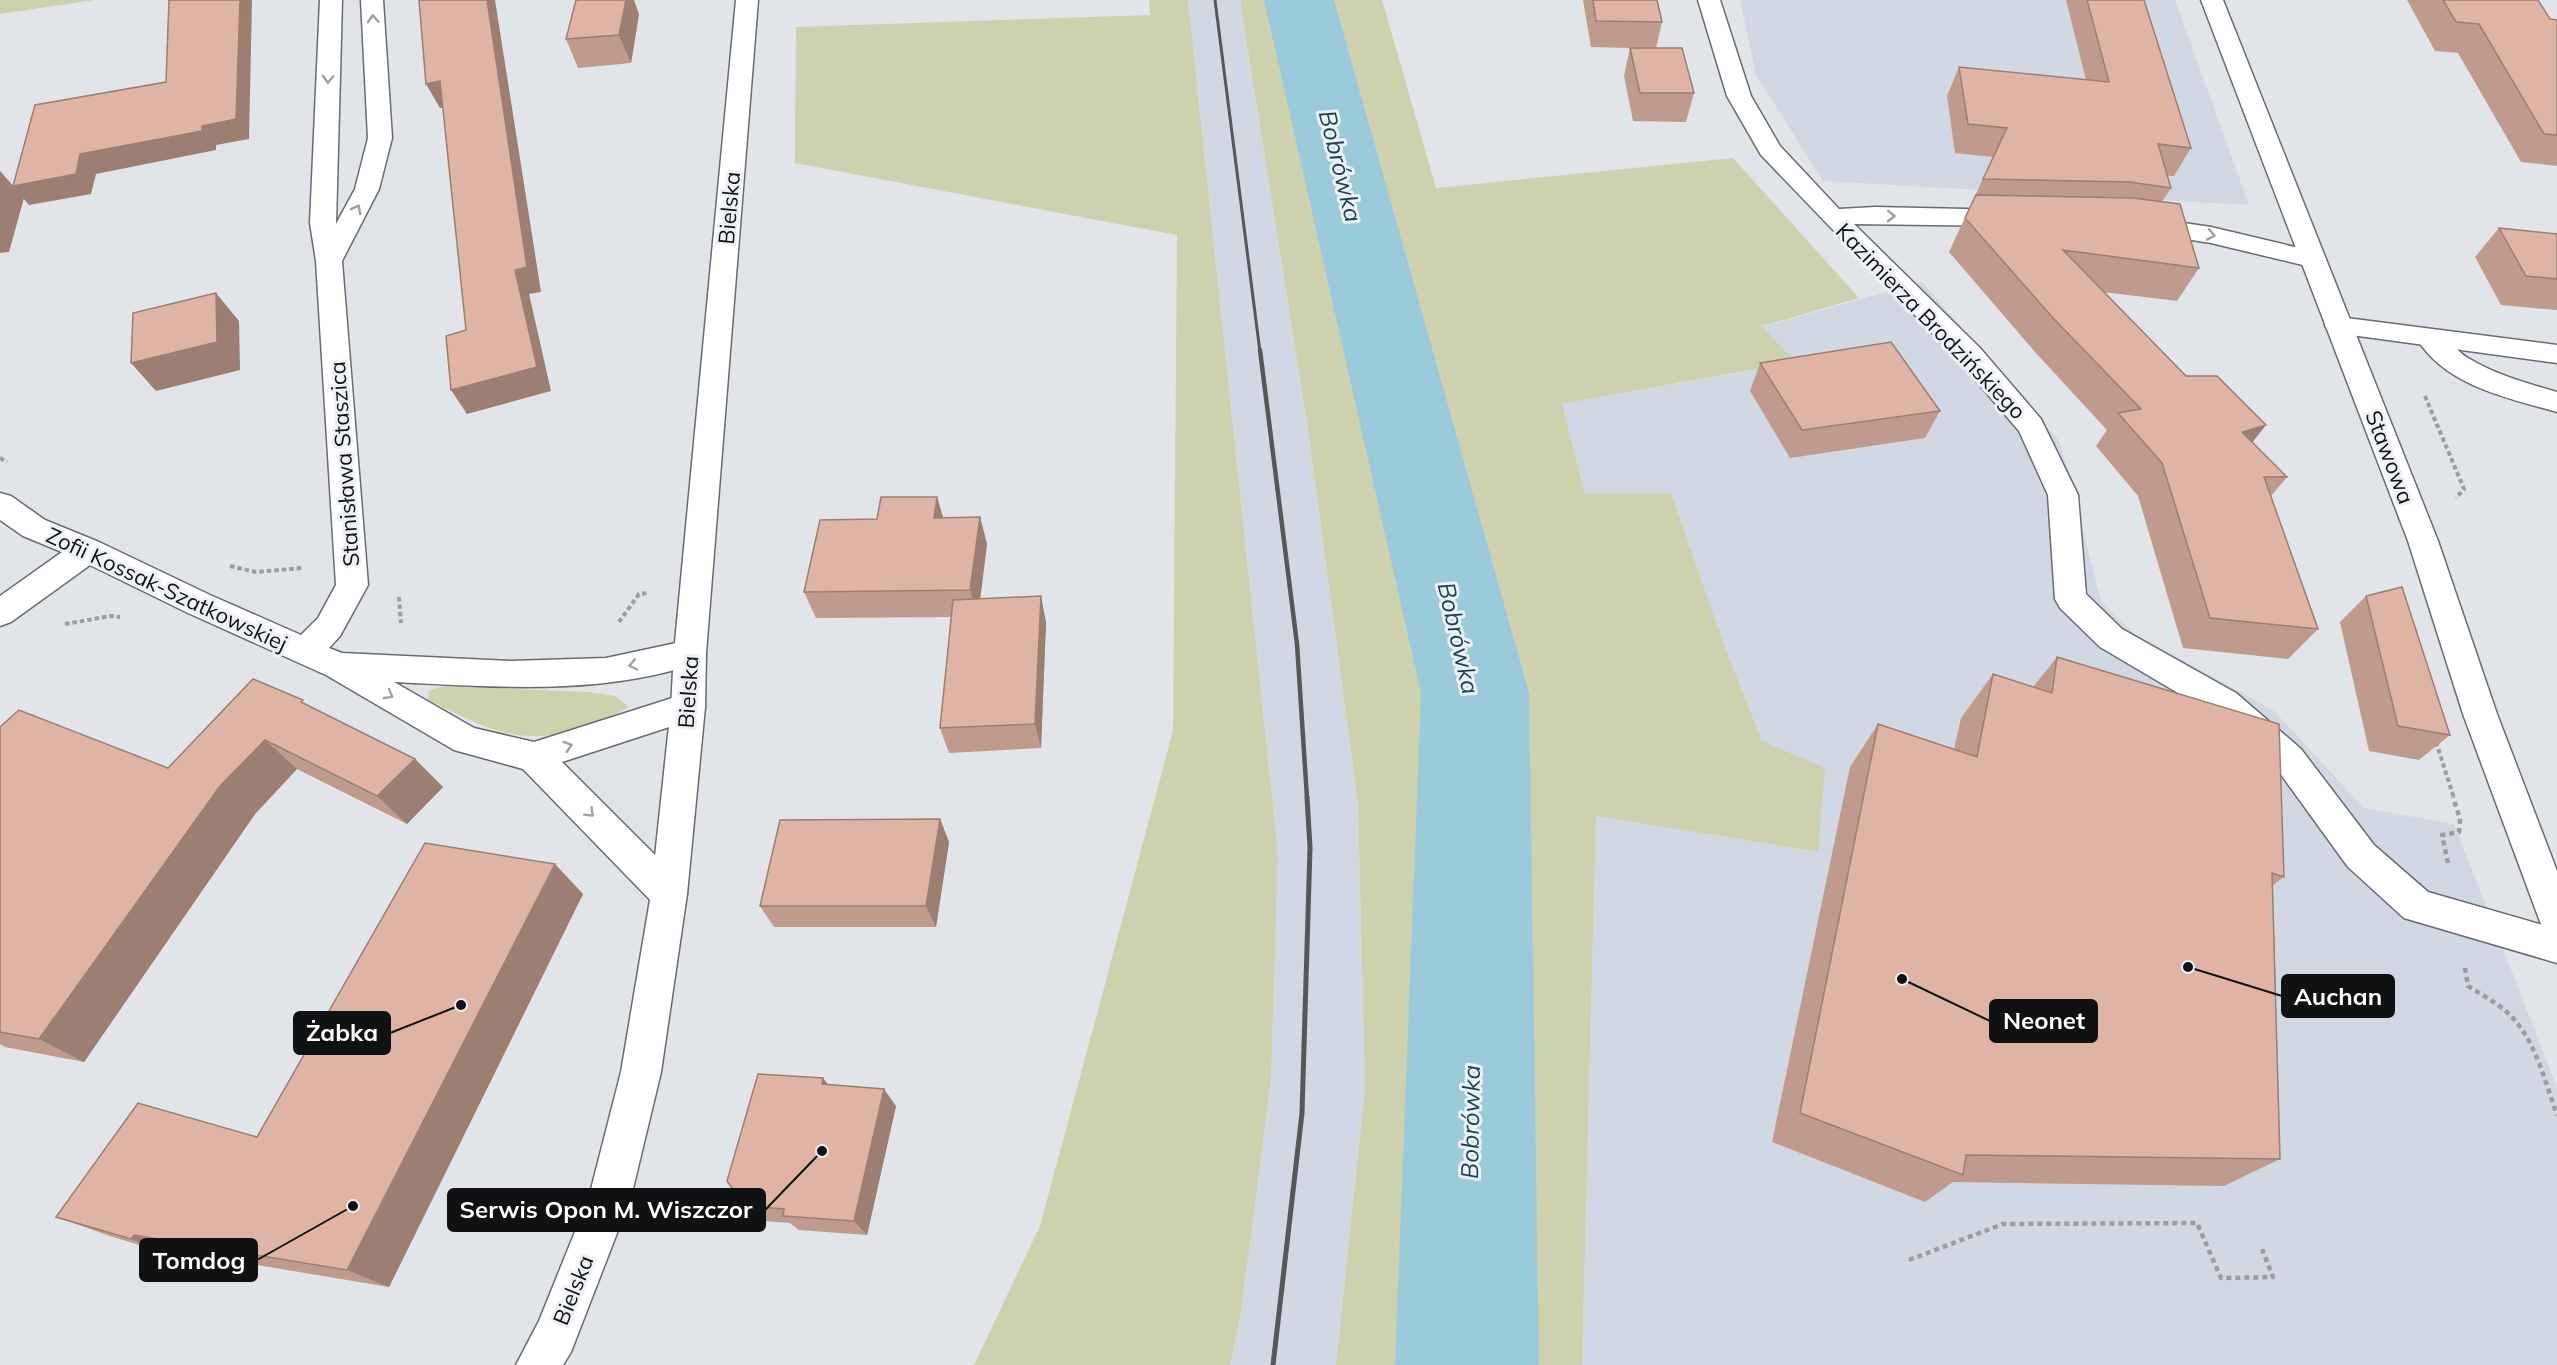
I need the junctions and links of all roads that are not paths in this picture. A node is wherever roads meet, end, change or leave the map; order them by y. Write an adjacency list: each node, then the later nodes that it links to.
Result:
1 (331, 0): 10 (street, Stanisława Staszica, one-way to 10)
2 (372, 0): 10 (street, one-way to 2)
3 (747, 0): 19 (street, Bielska)
4 (1709, 0): 6 (street, Kazimierza Brodzińskiego)
5 (2212, 0): 9 (street, Stawowa)
6 (1833, 217): 7 (street, one-way to 7); 25 (street, Kazimierza Brodzińskiego)
7 (2035, 219)
8 (2124, 222): 9 (street, one-way to 9)
9 (2312, 259): 11 (street, Stawowa)
10 (329, 261): 18 (street, Stanisława Staszica)
11 (2339, 326): 12 (street); 24 (street, Stawowa)
12 (2431, 339): 13 (street); 14 (street)
13 (2557, 354)
14 (2557, 402)
15 (0, 504): 16 (street, Zofii Kossak-Szatkowskiej)
16 (88, 550): 17 (street); 18 (street, Zofii Kossak-Szatkowskiej)
17 (0, 613)
18 (305, 652): 20 (street, Zofii Kossak-Szatkowskiej)
19 (690, 652): 20 (street, one-way to 20); 21 (street, Bielska)
20 (338, 666): 22 (street, one-way to 22)
21 (688, 706): 22 (street, one-way to 21); 23 (street, Bielska)
22 (534, 757): 23 (street, one-way to 23)
23 (669, 894): 26 (street, Bielska)
24 (2557, 919)
25 (2557, 945)
26 (538, 1365)

